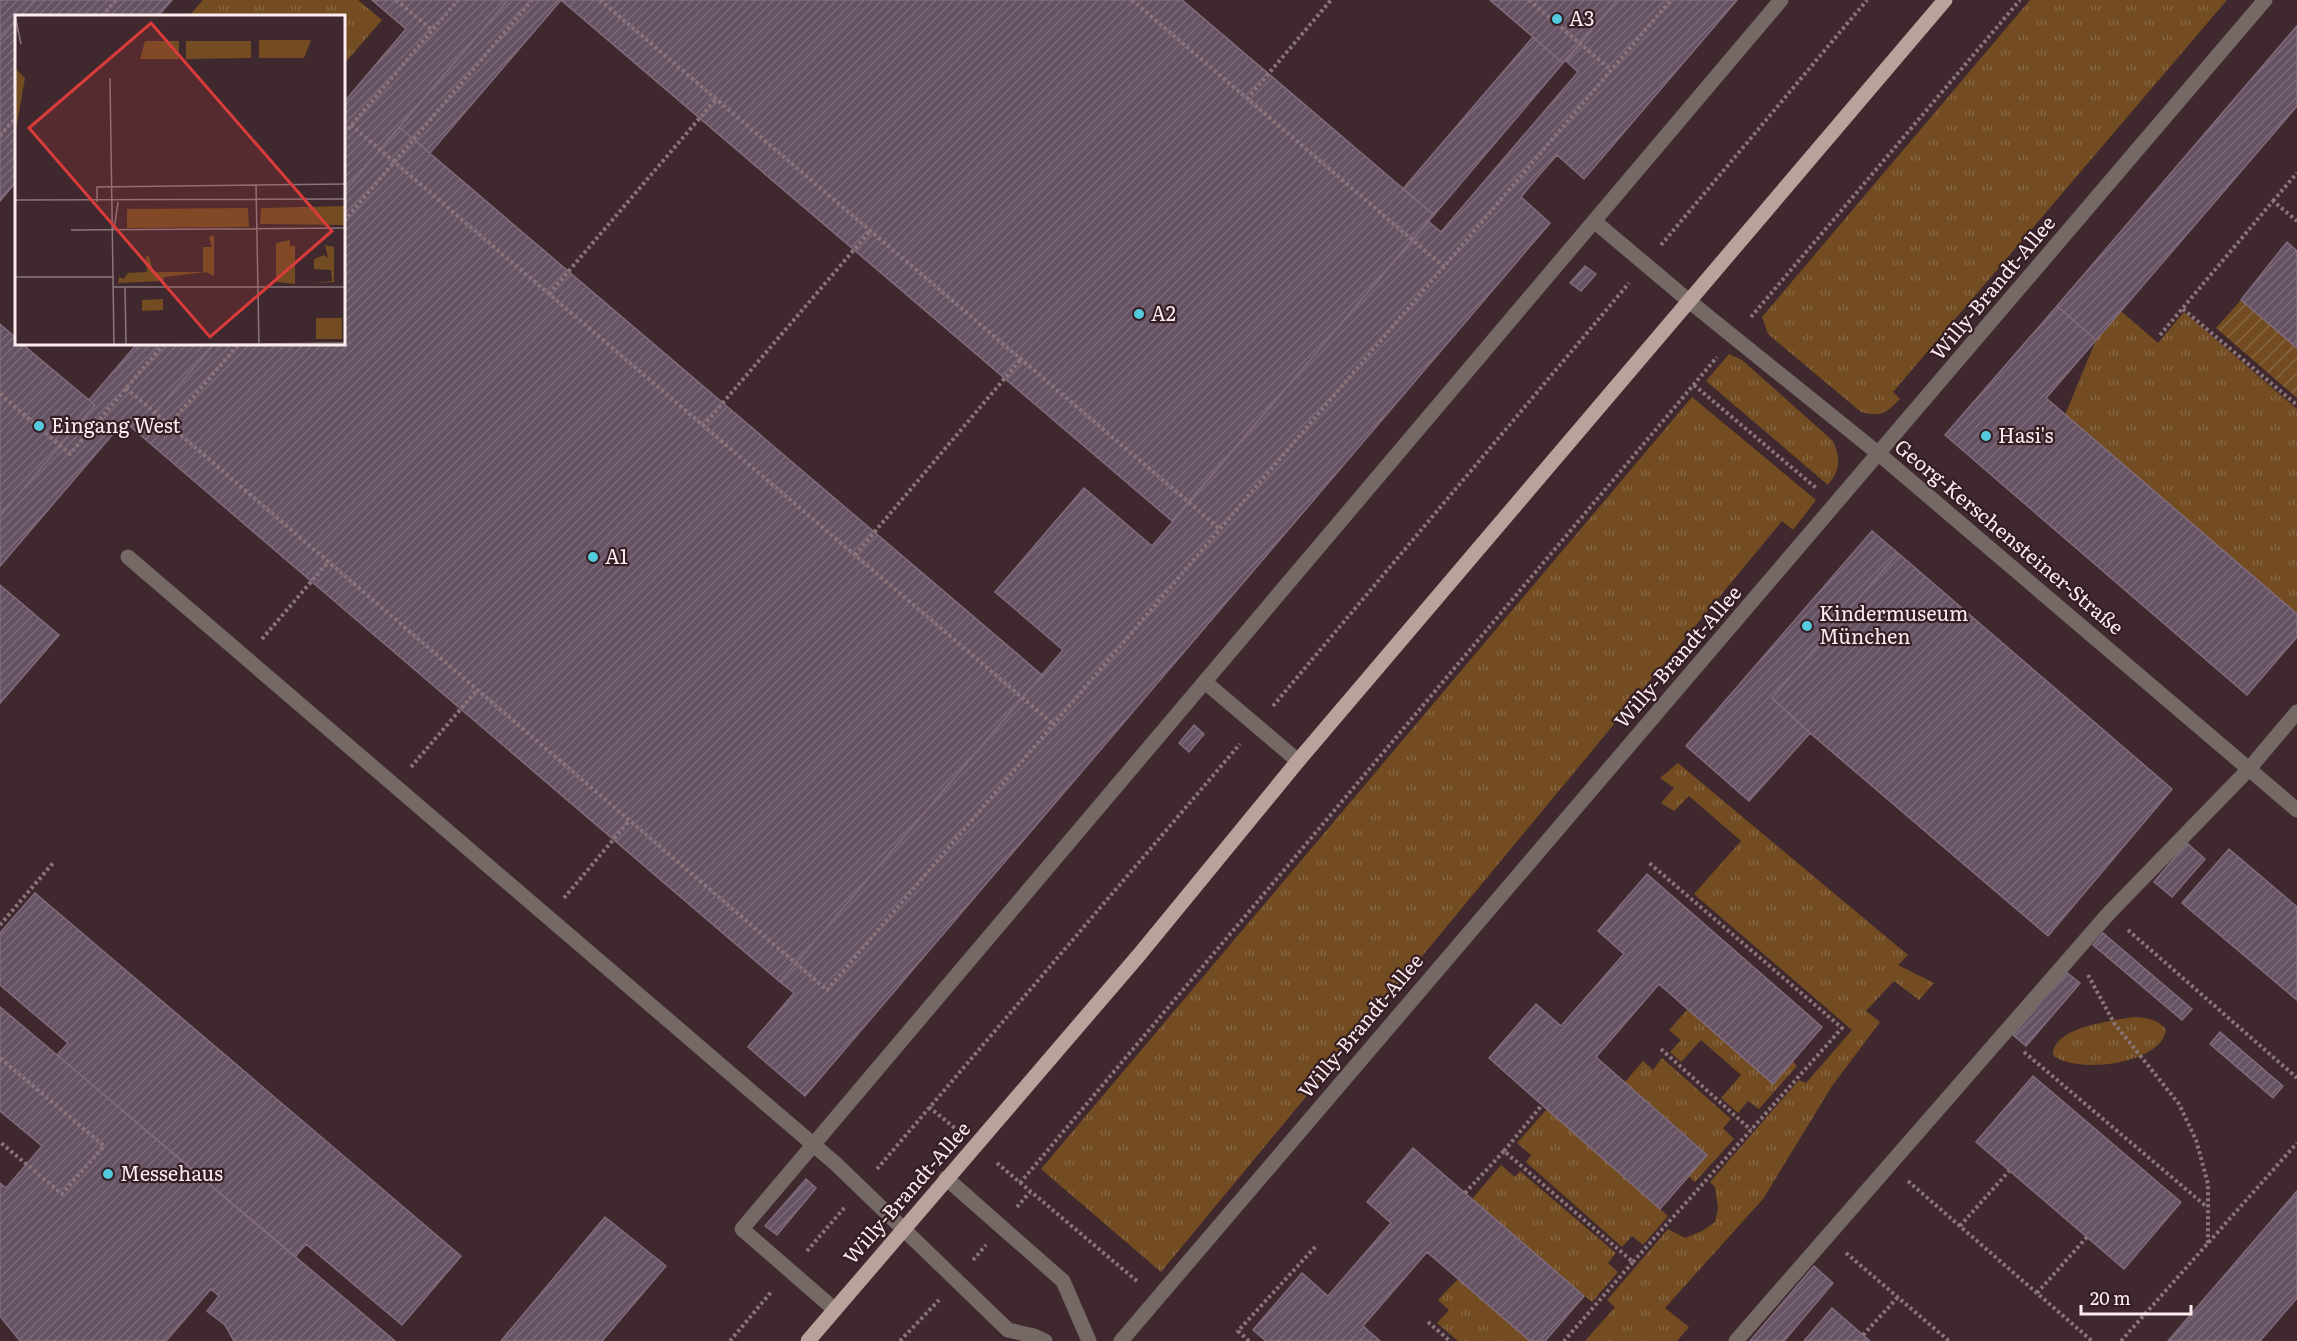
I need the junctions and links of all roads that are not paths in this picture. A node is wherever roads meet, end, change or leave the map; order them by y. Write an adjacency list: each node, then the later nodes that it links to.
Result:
1 (1781, 0): 4 (street)
2 (1945, 0): 5 (main road, Willy-Brandt-Allee)
3 (2265, 0): 6 (street, Willy-Brandt-Allee)
4 (1594, 221): 5 (street, Georg-Kerschensteiner-Straße); 8 (street)
5 (1689, 301): 6 (street, Georg-Kerschensteiner-Straße); 10 (main road, Willy-Brandt-Allee)
6 (1879, 454): 11 (street, Georg-Kerschensteiner-Straße); 20 (street, Willy-Brandt-Allee)
7 (128, 556): 13 (street)
8 (1205, 682): 10 (street); 13 (street)
9 (2297, 712): 11 (street)
10 (1298, 761): 14 (main road, Willy-Brandt-Allee)
11 (2249, 769): 12 (street, Georg-Kerschensteiner-Straße); 21 (street)
12 (2297, 810)
13 (813, 1144): 15 (street); 16 (street)
14 (946, 1178): 15 (main road, Willy-Brandt-Allee); 19 (street)
15 (904, 1228): 16 (main road, Willy-Brandt-Allee); 18 (street)
16 (834, 1310): 17 (main road, Willy-Brandt-Allee)
17 (808, 1341)
18 (1045, 1341)
19 (1089, 1341)
20 (1121, 1341)
21 (1736, 1341)

